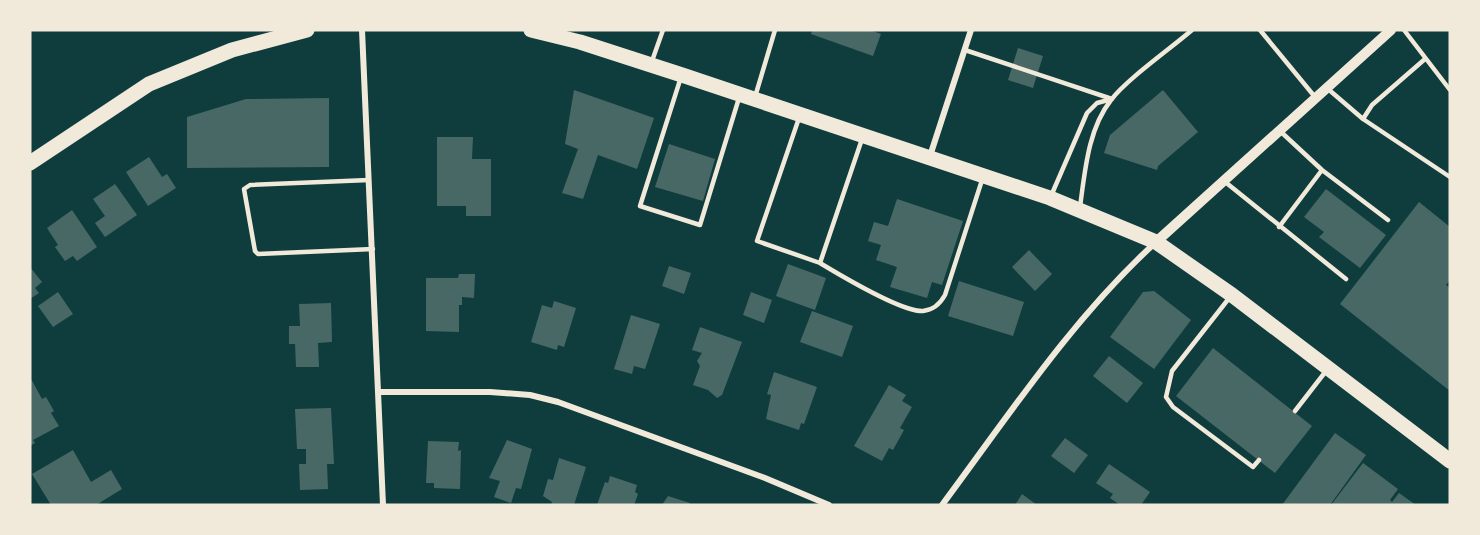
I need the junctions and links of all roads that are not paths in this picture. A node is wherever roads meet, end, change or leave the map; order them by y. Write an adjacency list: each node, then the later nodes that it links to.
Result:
1 (307, 30): 25 (main road)
2 (362, 30): 29 (street)
3 (663, 30): 13 (lane)
4 (775, 30): 17 (lane)
5 (971, 30): 11 (street)
6 (1192, 30): 18 (lane)
7 (1260, 30): 19 (lane)
8 (1391, 30): 15 (street)
9 (1404, 30): 12 (lane)
10 (538, 31): 13 (main road)
11 (965, 50): 18 (lane); 24 (street)
12 (1425, 59): 16 (lane); 21 (lane)
13 (651, 65): 14 (main road)
14 (682, 75): 17 (main road); 17 (lane)
15 (1328, 89): 19 (street); 21 (lane)
16 (1450, 90)
17 (747, 97): 20 (main road)
18 (1112, 99): 31 (lane); 32 (lane)
19 (1317, 99): 22 (street)
20 (800, 116): 23 (main road); 37 (lane)
21 (1363, 118): 28 (lane)
22 (1280, 131): 26 (lane); 30 (street)
23 (863, 137): 24 (main road); 37 (lane)
24 (928, 159): 27 (main road)
25 (30, 163)
26 (1322, 170): 33 (lane); 34 (lane)
27 (983, 177): 31 (main road); 37 (lane)
28 (1450, 177)
29 (369, 180): 36 (street); 36 (lane)
30 (1224, 181): 34 (lane); 35 (street)
31 (1050, 198): 32 (main road)
32 (1080, 211): 35 (main road)
33 (1388, 220)
34 (1279, 227): 38 (lane)
35 (1156, 242): 39 (main road); 47 (street)
36 (372, 249): 41 (street)
37 (820, 263)
38 (1346, 279)
39 (1232, 295): 40 (main road); 43 (lane)
40 (1328, 368): 42 (lane); 44 (main road)
41 (378, 392): 45 (street); 46 (street)
42 (1294, 411)
43 (1259, 460)
44 (1450, 461)
45 (382, 505)
46 (830, 505)
47 (942, 505)

